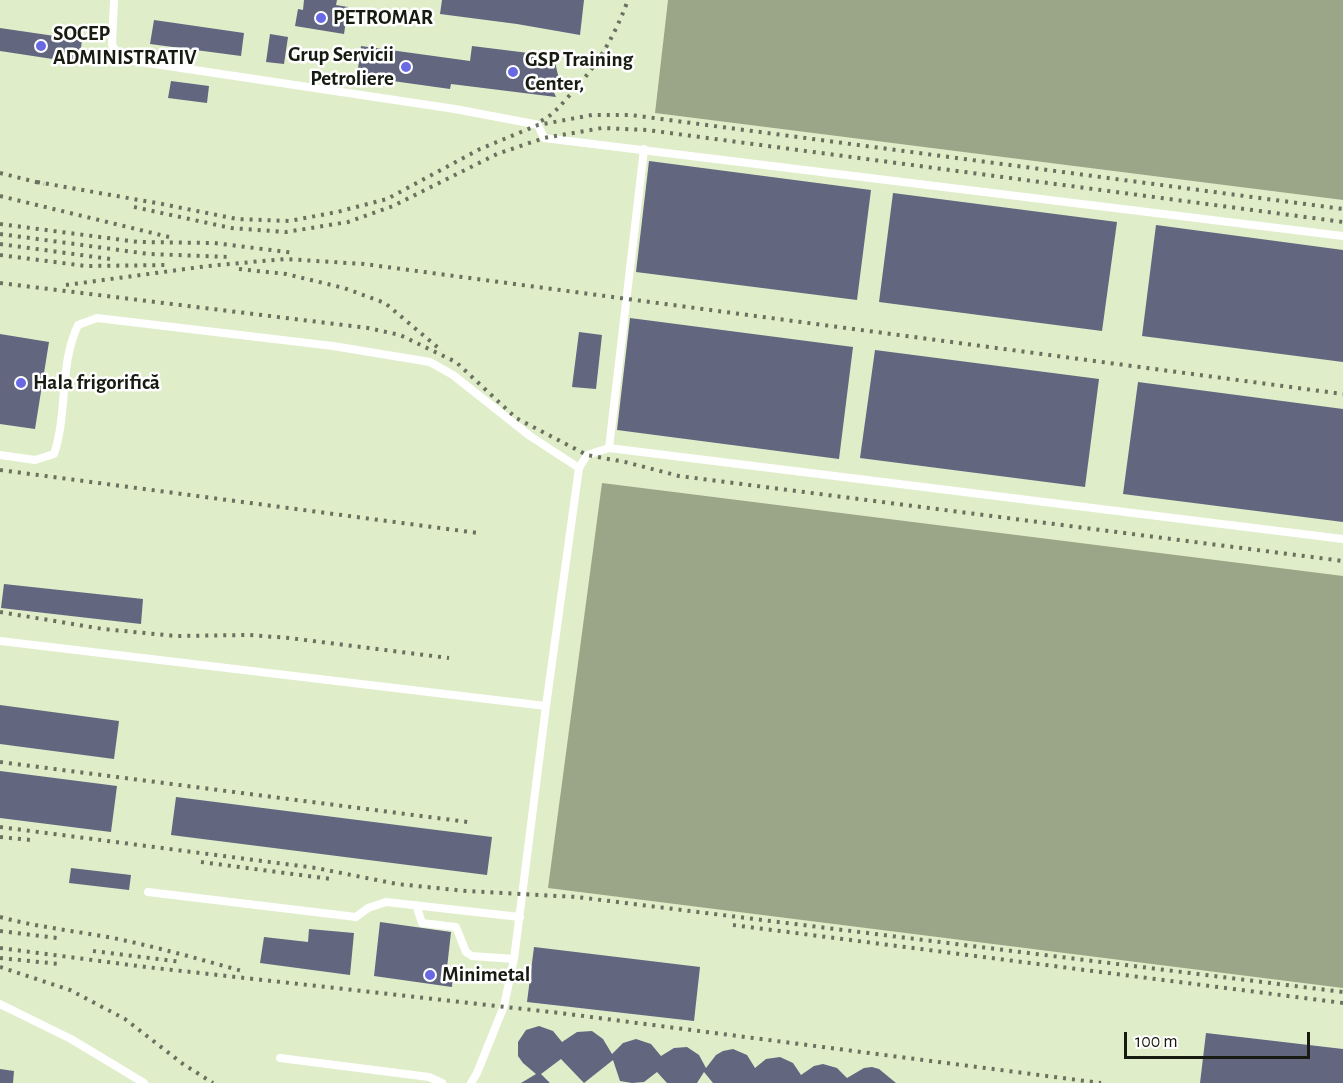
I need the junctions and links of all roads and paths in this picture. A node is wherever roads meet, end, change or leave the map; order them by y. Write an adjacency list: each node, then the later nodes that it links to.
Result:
1 (114, 0): 2 (lane)
2 (644, 149): 3 (lane); 4 (lane)
3 (1343, 236)
4 (609, 448): 6 (lane); 7 (lane)
5 (0, 455): 6 (lane)
6 (579, 468): 9 (lane)
7 (1343, 539)
8 (0, 641): 9 (lane)
9 (546, 706): 12 (lane)
10 (148, 892): 11 (lane)
11 (416, 905): 12 (lane); 13 (lane)
12 (520, 917): 13 (lane)
13 (514, 959): 18 (lane)
14 (0, 1004): 16 (lane)
15 (280, 1058): 17 (lane)
16 (144, 1083)
17 (442, 1083)
18 (471, 1083)

